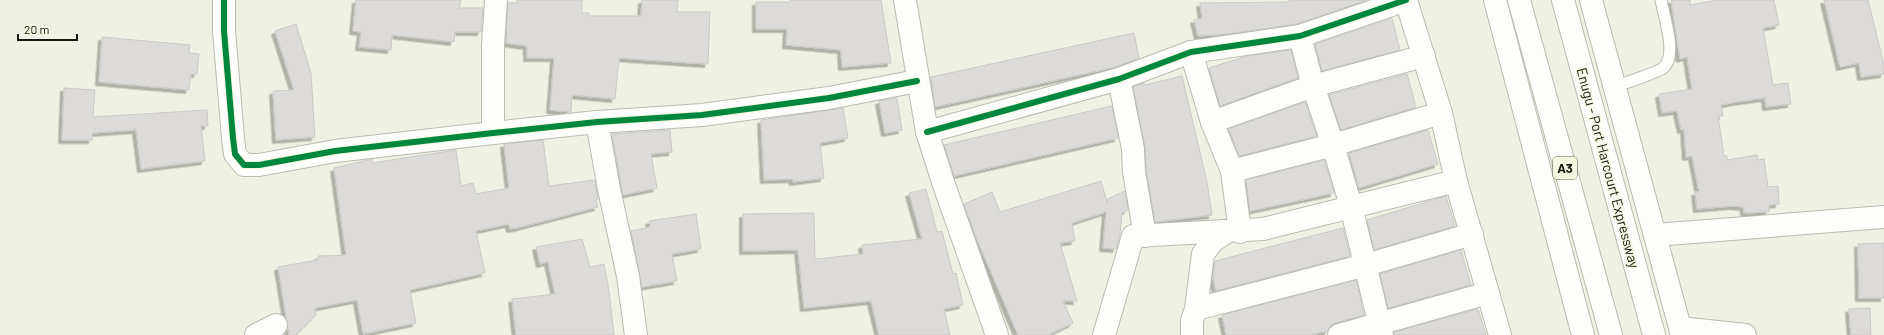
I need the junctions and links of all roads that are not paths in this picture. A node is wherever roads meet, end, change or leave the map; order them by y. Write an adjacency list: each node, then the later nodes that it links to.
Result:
1 (224, 0): 21 (main road)
2 (496, 0): 21 (main road)
3 (905, 0): 14 (main road)
4 (1406, 0): 10 (main road); 12 (main road)
5 (1495, 0): 44 (main road, A3)
6 (1519, 0): 45 (main road, A3)
7 (1563, 0): 46 (main road, Enugu - Port Harcourt Expressway)
8 (1592, 0): 16 (main road, Enugu - Port Harcourt Expressway)
9 (1660, 0): 16 (lane)
10 (1300, 36): 11 (main road); 15 (main road)
11 (1191, 52): 13 (main road); 19 (main road)
12 (1424, 56): 15 (main road); 17 (main road)
13 (1119, 79): 20 (main road); 30 (main road)
14 (917, 81): 18 (main road); 20 (main road)
15 (1313, 86): 19 (main road); 22 (main road)
16 (1614, 87): 29 (main road, Enugu - Port Harcourt Expressway)
17 (1441, 113): 22 (main road); 24 (main road)
18 (597, 122): 21 (main road); 38 (main road)
19 (1212, 122): 23 (main road)
20 (927, 132): 39 (main road)
21 (493, 133)
22 (1333, 145): 23 (main road); 25 (main road)
23 (1232, 171): 27 (main road)
24 (1456, 181): 25 (main road); 28 (main road)
25 (1351, 206): 27 (main road); 31 (main road)
26 (1884, 217): 29 (main road)
27 (1232, 232): 30 (main road); 33 (main road)
28 (1472, 234): 31 (main road); 32 (main road)
29 (1655, 235): 36 (main road, Enugu - Port Harcourt Expressway)
30 (1145, 236): 40 (main road)
31 (1366, 266): 33 (main road); 35 (main road)
32 (1488, 293): 35 (main road); 43 (main road)
33 (1196, 309): 41 (main road)
34 (276, 324): 37 (main road)
35 (1381, 329): 42 (main road)
36 (1681, 331): 47 (main road)
37 (256, 335)
38 (636, 335)
39 (997, 335)
40 (1104, 335)
41 (1192, 335)
42 (1339, 335)
43 (1500, 335)
44 (1583, 335)
45 (1610, 335)
46 (1654, 335)
47 (1745, 335)

